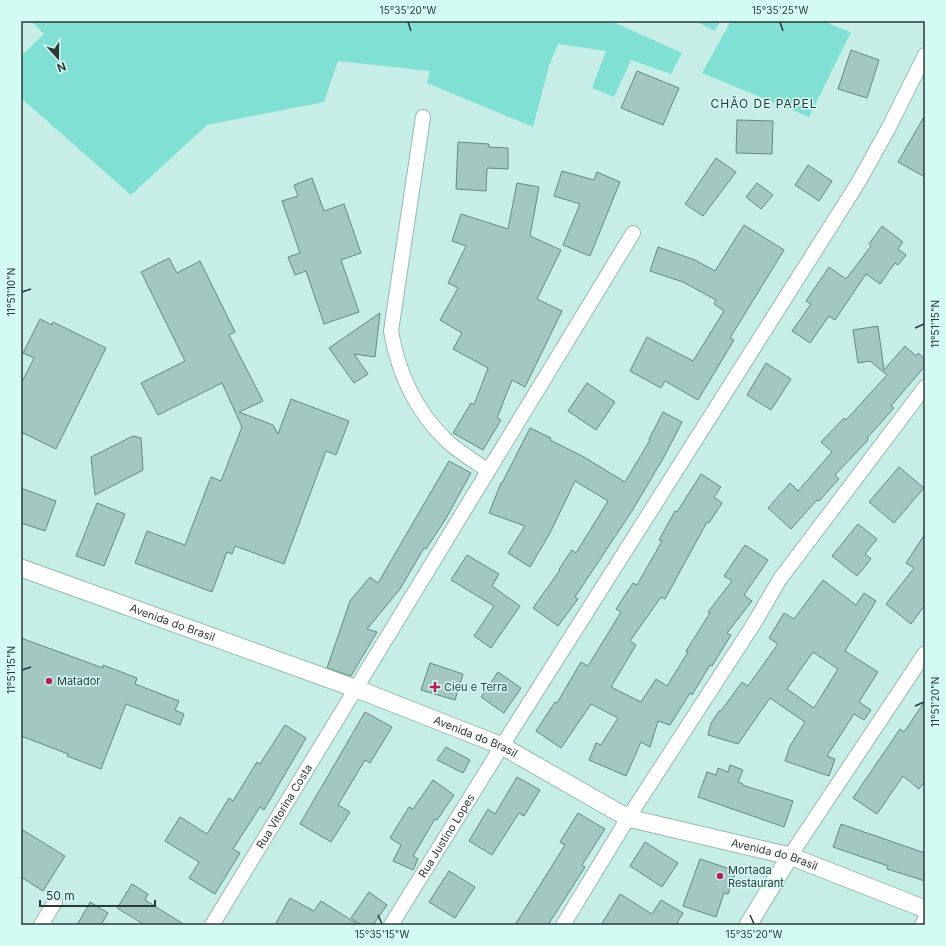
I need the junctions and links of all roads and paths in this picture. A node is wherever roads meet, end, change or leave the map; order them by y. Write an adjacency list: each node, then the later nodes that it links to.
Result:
1 (925, 55): 9 (street, Rua Justino Lopes)
2 (423, 117): 5 (street)
3 (633, 233): 5 (street, Rua Vitorina Costa)
4 (925, 387): 10 (street)
5 (488, 471): 8 (street, Rua Vitorina Costa)
6 (21, 568): 8 (street, Avenida do Brasil)
7 (925, 653): 11 (street)
8 (357, 689): 9 (street, Avenida do Brasil); 16 (street, Rua Vitorina Costa)
9 (502, 746): 10 (street, Avenida do Brasil); 17 (street, Rua Justino Lopes)
10 (628, 818): 11 (street, Avenida do Brasil); 18 (street)
11 (790, 856): 13 (street, Avenida do Brasil); 19 (street)
12 (55, 902): 15 (street)
13 (925, 909)
14 (925, 920): 20 (street)
15 (41, 925)
16 (212, 925)
17 (391, 925)
18 (564, 925)
19 (748, 925)
20 (922, 925)

